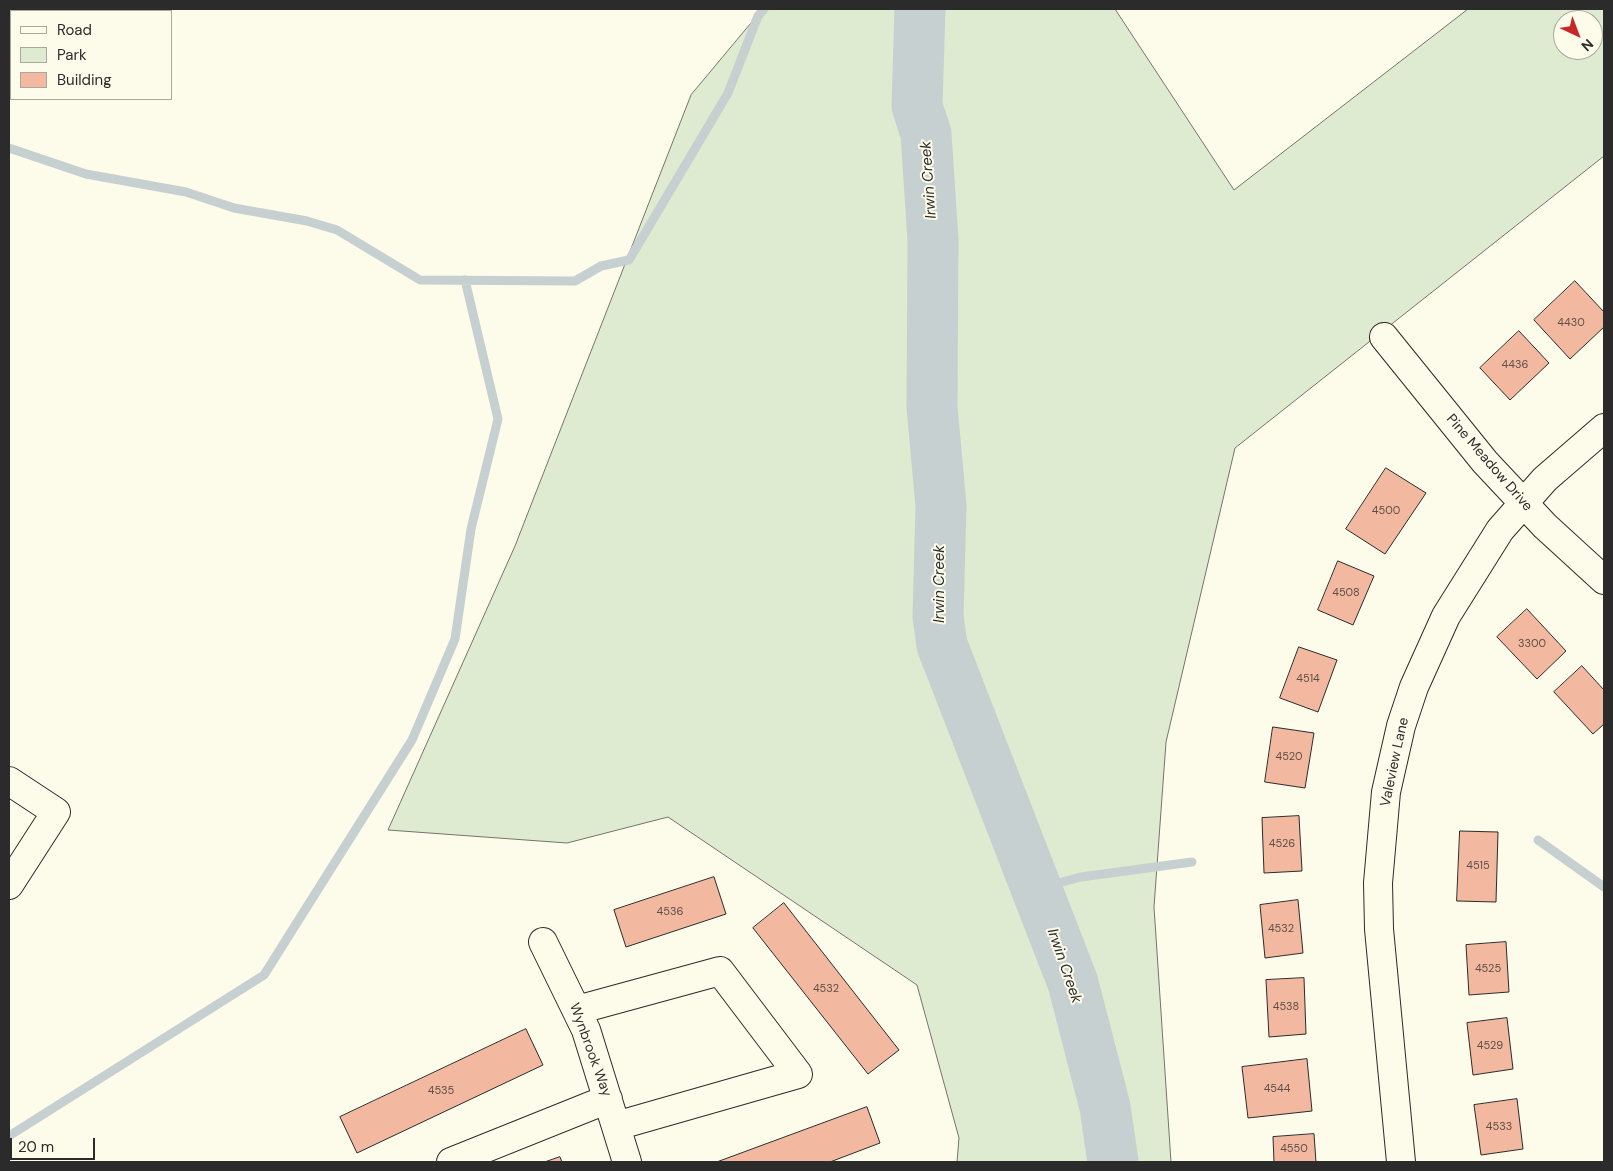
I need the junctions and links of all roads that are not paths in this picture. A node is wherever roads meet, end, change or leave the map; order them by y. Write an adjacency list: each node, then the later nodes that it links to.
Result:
1 (1384, 337): 3 (street, Pine Meadow Drive)
2 (1604, 428): 3 (street, Valeview Lane)
3 (1522, 502): 4 (street, Pine Meadow Drive); 13 (street, Valeview Lane)
4 (1604, 580)
5 (9, 781): 6 (street)
6 (9, 885)
7 (543, 942): 8 (street, Wynbrook Way)
8 (577, 1010): 9 (street, Wynbrook Way); 10 (street)
9 (608, 1098): 10 (street, Wynbrook Way); 11 (street)
10 (616, 1126): 12 (street, Wynbrook Way)
11 (451, 1162)
12 (626, 1162)
13 (1401, 1162)

